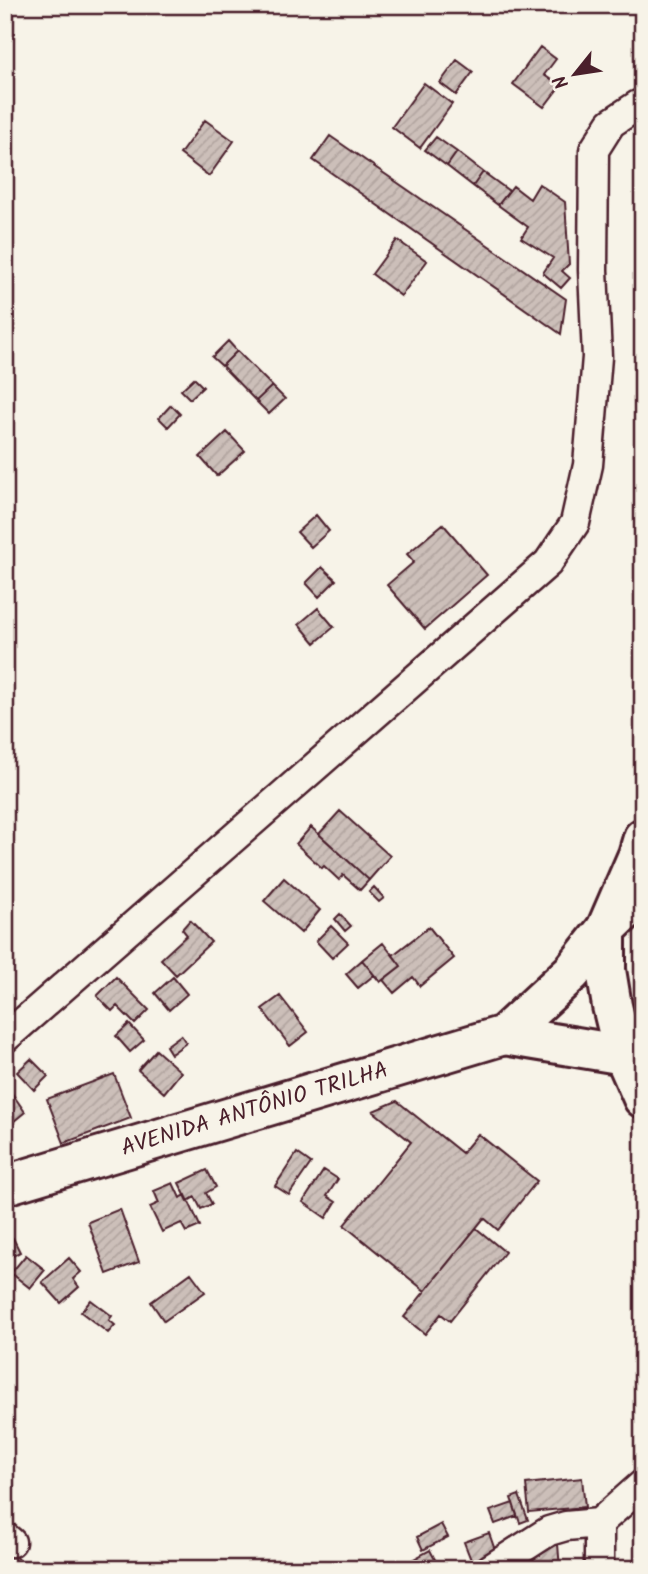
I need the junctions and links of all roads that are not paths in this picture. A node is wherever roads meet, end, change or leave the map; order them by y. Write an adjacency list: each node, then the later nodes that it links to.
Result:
1 (643, 103): 6 (street)
2 (643, 838): 4 (main road)
3 (643, 898): 4 (main road)
4 (607, 929): 5 (main road, AVENIDA ANTÔNIO TRILHA); 7 (main road)
5 (504, 1035): 7 (main road, AVENIDA ANTÔNIO TRILHA); 9 (main road, AVENIDA ANTÔNIO TRILHA)
6 (5, 1038)
7 (633, 1057): 8 (main road)
8 (643, 1098)
9 (5, 1185)
10 (643, 1484): 11 (street)
11 (599, 1523): 12 (street); 13 (street)
12 (490, 1569)
13 (598, 1569)

